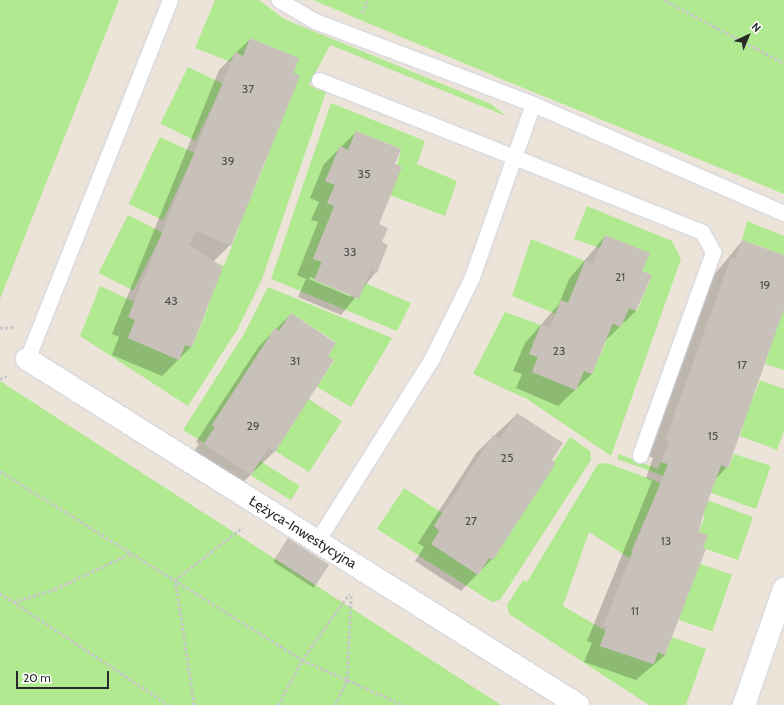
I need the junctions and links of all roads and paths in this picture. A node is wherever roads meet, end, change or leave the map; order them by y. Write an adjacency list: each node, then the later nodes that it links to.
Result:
1 (170, 0): 9 (lane)
2 (279, 0): 6 (lane)
3 (664, 0): 4 (path)
4 (784, 63)
5 (319, 80): 7 (lane)
6 (532, 104): 7 (lane); 8 (lane)
7 (514, 157): 10 (lane); 13 (lane)
8 (784, 213)
9 (27, 359): 12 (street, Łężyca-Inwestycyjna)
10 (640, 455)
11 (0, 471): 14 (path)
12 (264, 508): 13 (street, Łężyca-Inwestycyjna); 15 (path)
13 (317, 541): 26 (street, Łężyca-Inwestycyjna)
14 (132, 553): 15 (path); 18 (path)
15 (175, 580): 19 (path); 22 (path)
16 (784, 589): 27 (street)
17 (0, 593): 18 (path)
18 (14, 602): 21 (path)
19 (302, 660): 20 (path); 20 (path); 23 (path)
20 (347, 679): 24 (path); 25 (path)
21 (169, 705)
22 (194, 705)
23 (278, 705)
24 (335, 705)
25 (404, 705)
26 (578, 705)
27 (744, 705)

